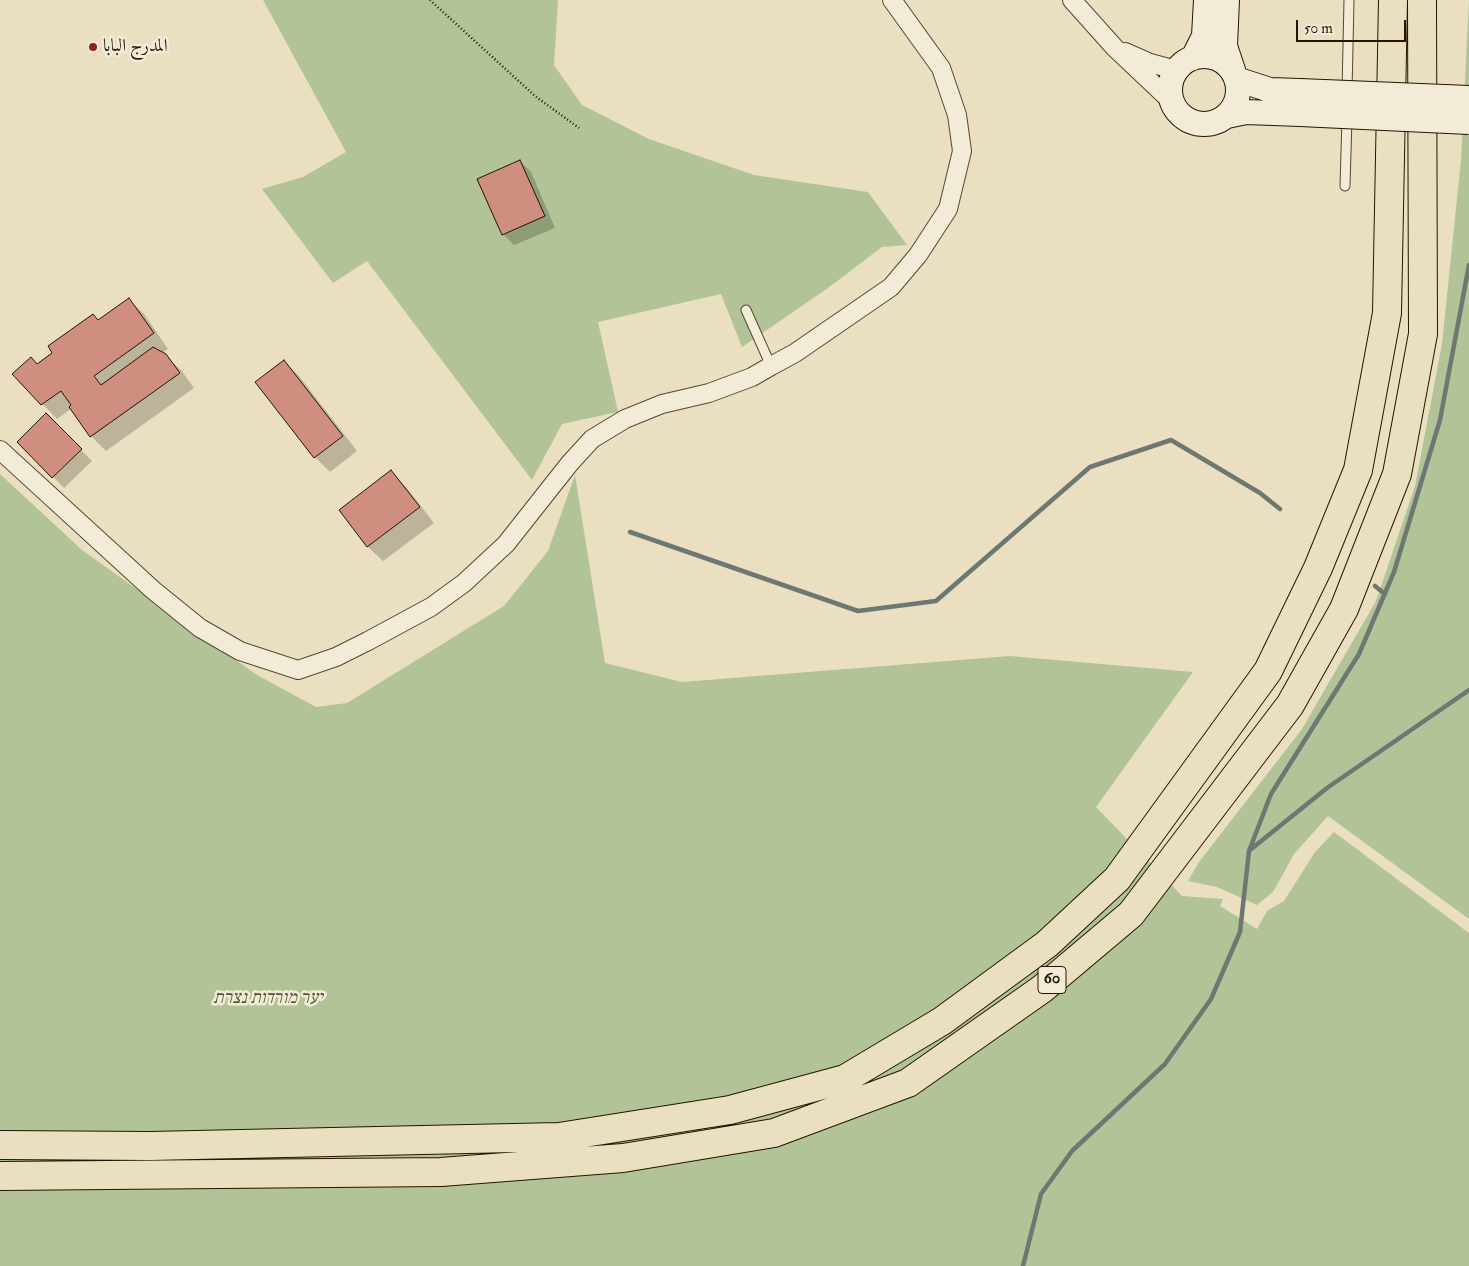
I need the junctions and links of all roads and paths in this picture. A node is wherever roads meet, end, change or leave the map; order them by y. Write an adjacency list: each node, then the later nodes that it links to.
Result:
1 (430, 0): 16 (path)
2 (892, 0): 19 (street)
3 (1072, 0): 9 (street)
4 (1206, 0): 10 (street)
5 (1227, 0): 11 (street)
6 (1349, 0): 17 (lane)
7 (1393, 0): 21 (highway, 60)
8 (1422, 0): 22 (highway, 60)
9 (1116, 48): 10 (street); 13 (street)
10 (1184, 64): 11 (street); 13 (street)
11 (1235, 76): 12 (street, bridge); 14 (street)
12 (1469, 98)
13 (1171, 101): 14 (street)
14 (1227, 116): 15 (street, bridge)
15 (1469, 122)
16 (579, 128)
17 (1345, 186)
18 (746, 310): 19 (lane)
19 (770, 366): 20 (street)
20 (0, 450)
21 (0, 1145)
22 (0, 1176)

